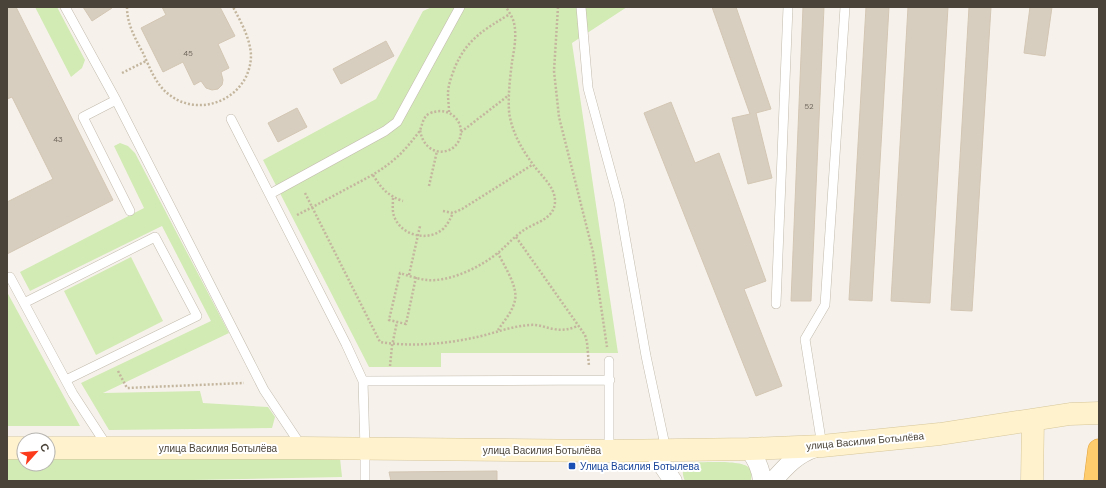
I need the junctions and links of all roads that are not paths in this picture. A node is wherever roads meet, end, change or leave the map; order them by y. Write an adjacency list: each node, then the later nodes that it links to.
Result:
1 (65, 7): 6 (lane)
2 (460, 7): 8 (lane)
3 (581, 7): 25 (lane)
4 (788, 7): 12 (lane)
5 (845, 7): 19 (lane)
6 (116, 100): 9 (lane); 22 (lane)
7 (231, 118): 8 (lane)
8 (270, 194): 16 (lane)
9 (130, 211)
10 (10, 277): 11 (lane)
11 (24, 303): 14 (lane); 14 (lane)
12 (776, 304)
13 (609, 362): 15 (lane)
14 (66, 380): 21 (lane)
15 (610, 380): 16 (lane); 27 (lane)
16 (363, 381): 23 (lane)
17 (1099, 413): 18 (street, улица Василия Ботылёва)
18 (1034, 420): 19 (street, улица Василия Ботылёва); 32 (street)
19 (822, 446): 24 (street, улица Василия Ботылёва); 31 (street)
20 (56, 448): 21 (street, улица Василия Ботылёва)
21 (108, 448): 22 (street, улица Василия Ботылёва)
22 (303, 448): 23 (street, улица Василия Ботылёва)
23 (366, 449): 27 (street, улица Василия Ботылёва); 28 (lane)
24 (749, 449): 25 (street, улица Василия Ботылёва); 30 (street)
25 (659, 450): 27 (street, улица Василия Ботылёва); 29 (street)
26 (1099, 450): 33 (highway)
27 (609, 451)
28 (365, 481)
29 (673, 481)
30 (762, 481)
31 (773, 481)
32 (1032, 481)
33 (1095, 481)

